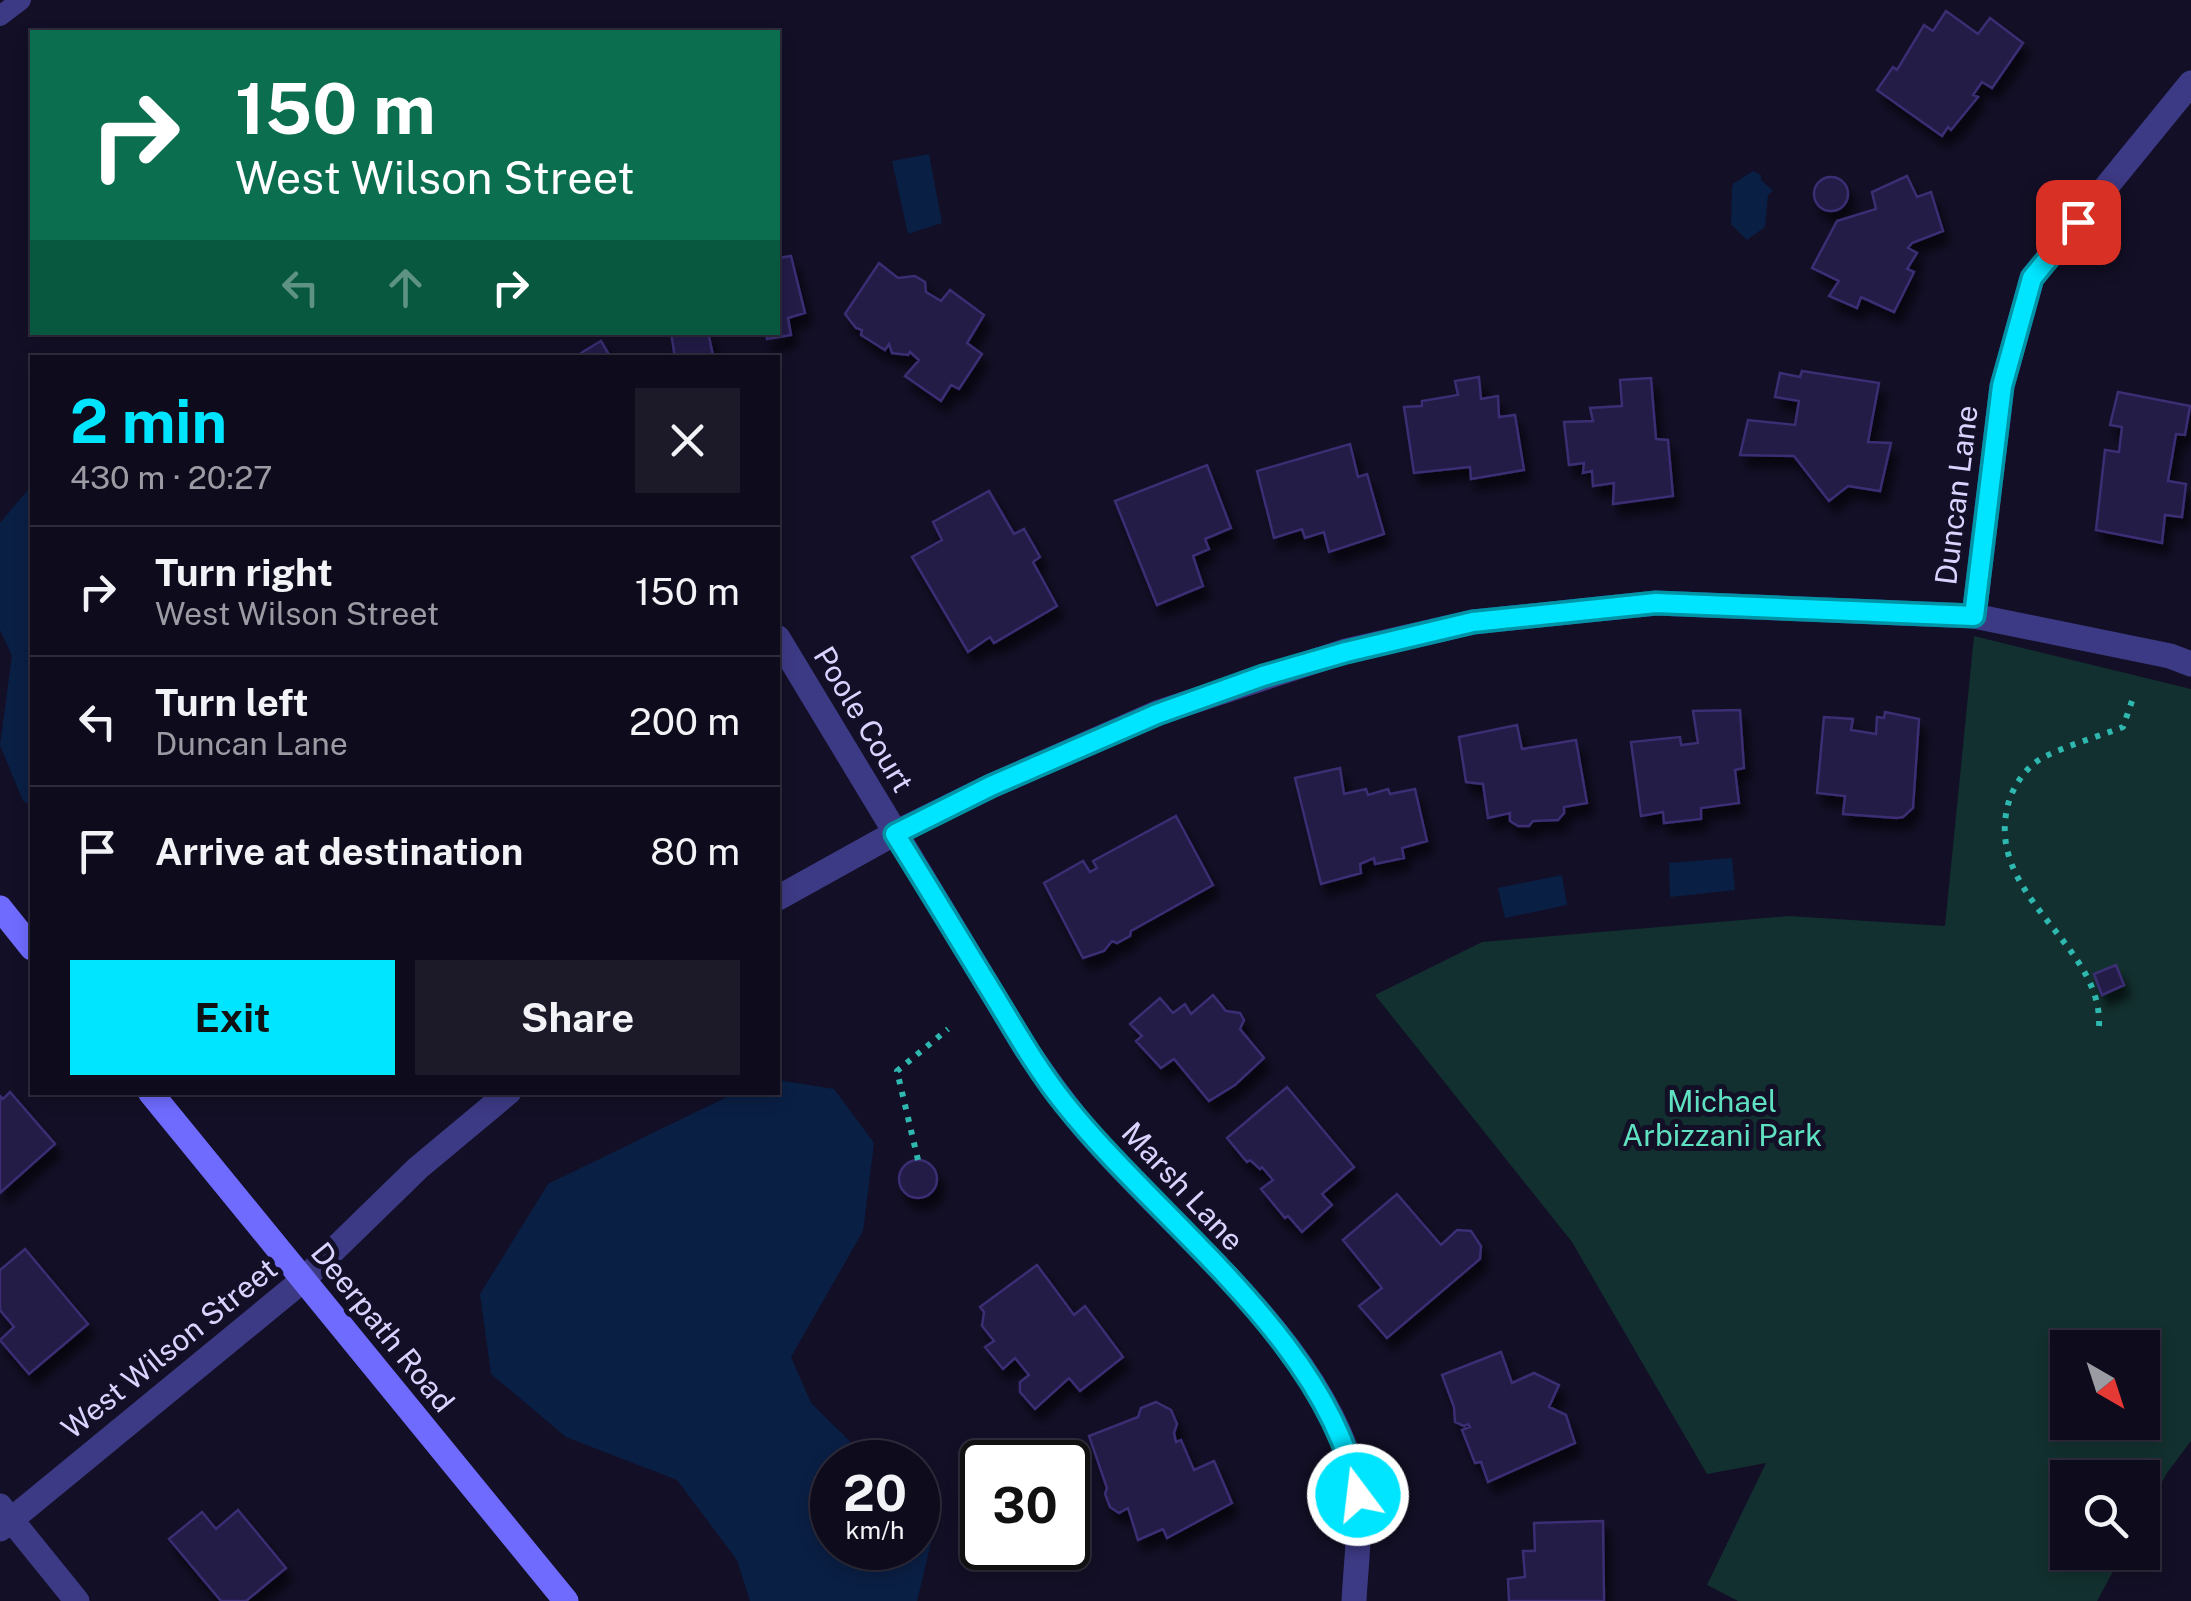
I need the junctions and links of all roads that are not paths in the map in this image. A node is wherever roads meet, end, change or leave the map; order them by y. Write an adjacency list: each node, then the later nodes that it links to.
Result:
1 (21, 0): 2 (lane)
2 (0, 16)
3 (2191, 83): 4 (street, Duncan Lane)
4 (1974, 616): 6 (street); 7 (street)
5 (780, 641): 7 (street, Poole Court)
6 (2191, 664)
7 (895, 834): 8 (street); 17 (street, Marsh Lane)
8 (780, 897)
9 (0, 908): 10 (street)
10 (30, 946)
11 (152, 1095): 13 (street, Deerpath Road)
12 (505, 1095): 13 (street, West Wilson Street)
13 (303, 1280): 14 (street, West Wilson Street); 16 (street, Deerpath Road)
14 (4, 1518): 15 (street)
15 (77, 1601)
16 (566, 1601)
17 (1354, 1601)

